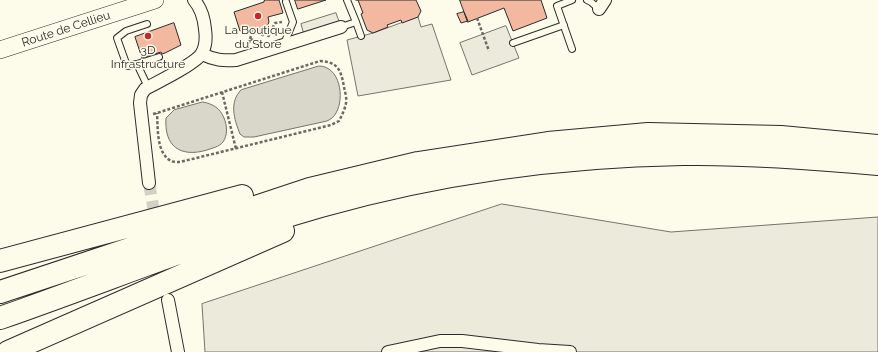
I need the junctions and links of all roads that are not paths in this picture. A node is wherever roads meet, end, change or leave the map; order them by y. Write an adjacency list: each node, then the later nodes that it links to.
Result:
1 (155, 0): 17 (main road, Route de Cellieu)
2 (194, 0): 18 (street)
3 (348, 0): 9 (lane)
4 (572, 0): 7 (lane)
5 (587, 0): 8 (lane)
6 (286, 2): 15 (lane)
7 (556, 3): 11 (lane)
8 (602, 5)
9 (356, 22): 12 (lane); 13 (lane)
10 (147, 24): 20 (lane)
11 (564, 25): 14 (lane); 16 (lane)
12 (341, 27): 15 (street)
13 (361, 36)
14 (513, 43)
15 (283, 46): 18 (street)
16 (572, 49)
17 (0, 50)
18 (202, 54): 21 (street)
19 (159, 57): 20 (lane)
20 (137, 64): 21 (lane)
21 (148, 87): 24 (street)
22 (878, 146): 25 (highway)
23 (878, 164): 25 (highway)
24 (149, 183)
25 (316, 198): 26 (highway); 27 (highway); 29 (highway); 30 (highway)
26 (0, 261)
27 (0, 292)
28 (168, 300): 31 (street)
29 (0, 318)
30 (8, 352)
31 (178, 352)
32 (388, 352): 33 (street)
33 (570, 352)

